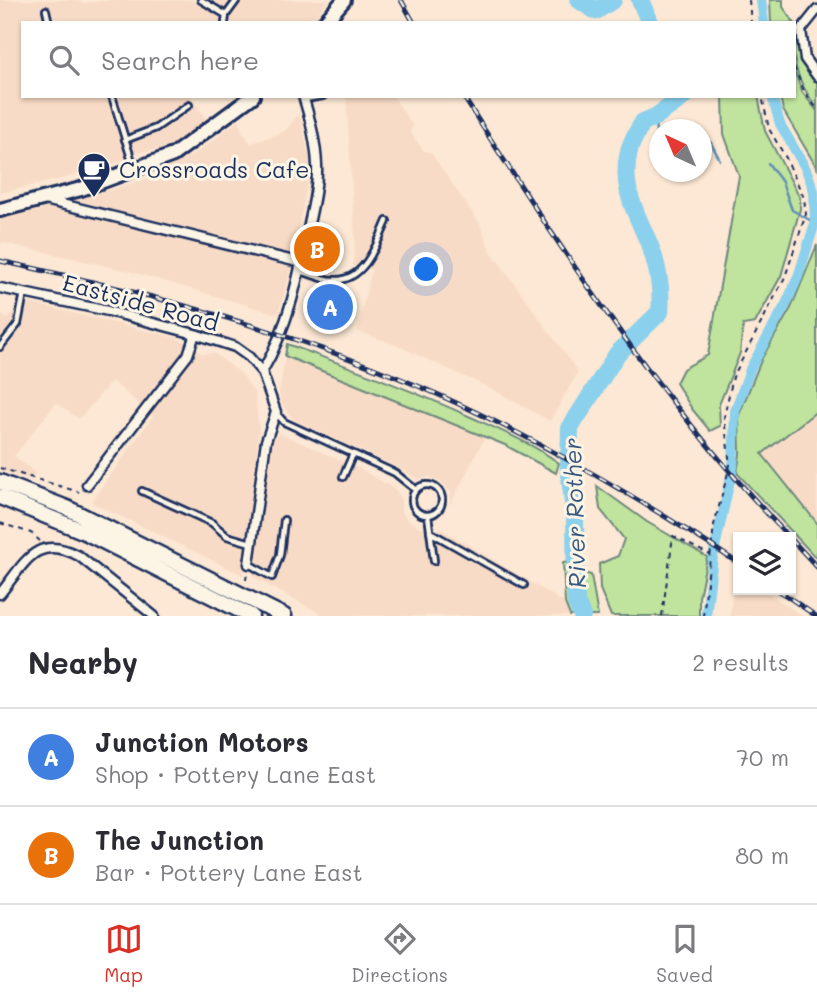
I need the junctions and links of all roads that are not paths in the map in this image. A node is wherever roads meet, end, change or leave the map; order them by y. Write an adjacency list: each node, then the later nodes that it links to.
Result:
1 (201, 0): 6 (lane)
2 (237, 0): 6 (lane)
3 (344, 0): 9 (main road)
4 (46, 10): 7 (lane)
5 (817, 10): 10 (street)
6 (226, 15): 8 (lane)
7 (49, 21)
8 (225, 21)
9 (326, 21)
10 (817, 76)
11 (113, 98): 15 (lane)
12 (250, 98): 16 (main road)
13 (303, 98): 20 (street)
14 (189, 105): 15 (lane)
15 (125, 140): 16 (lane)
16 (134, 169): 17 (main road)
17 (42, 199): 18 (main road); 20 (street)
18 (0, 210)
19 (387, 221): 20 (lane)
20 (301, 267): 25 (street)
21 (0, 288): 22 (street, Eastside Road)
22 (24, 292): 23 (street, Eastside Road); 24 (lane)
23 (195, 334): 25 (street, Eastside Road); 30 (street)
24 (0, 347)
25 (262, 372): 26 (street)
26 (276, 412): 27 (lane); 37 (street)
27 (353, 454): 28 (lane); 31 (lane)
28 (343, 477)
29 (0, 482): 44 (highway)
30 (87, 485)
31 (416, 490): 34 (lane); 34 (lane)
32 (142, 491): 37 (lane)
33 (0, 497): 43 (highway)
34 (428, 515): 36 (lane)
35 (284, 520): 39 (lane)
36 (430, 532): 38 (lane); 40 (lane)
37 (252, 543): 39 (street)
38 (433, 561)
39 (249, 565)
40 (524, 585)
41 (0, 594): 42 (street)
42 (154, 616)
43 (251, 616)
44 (284, 616)

